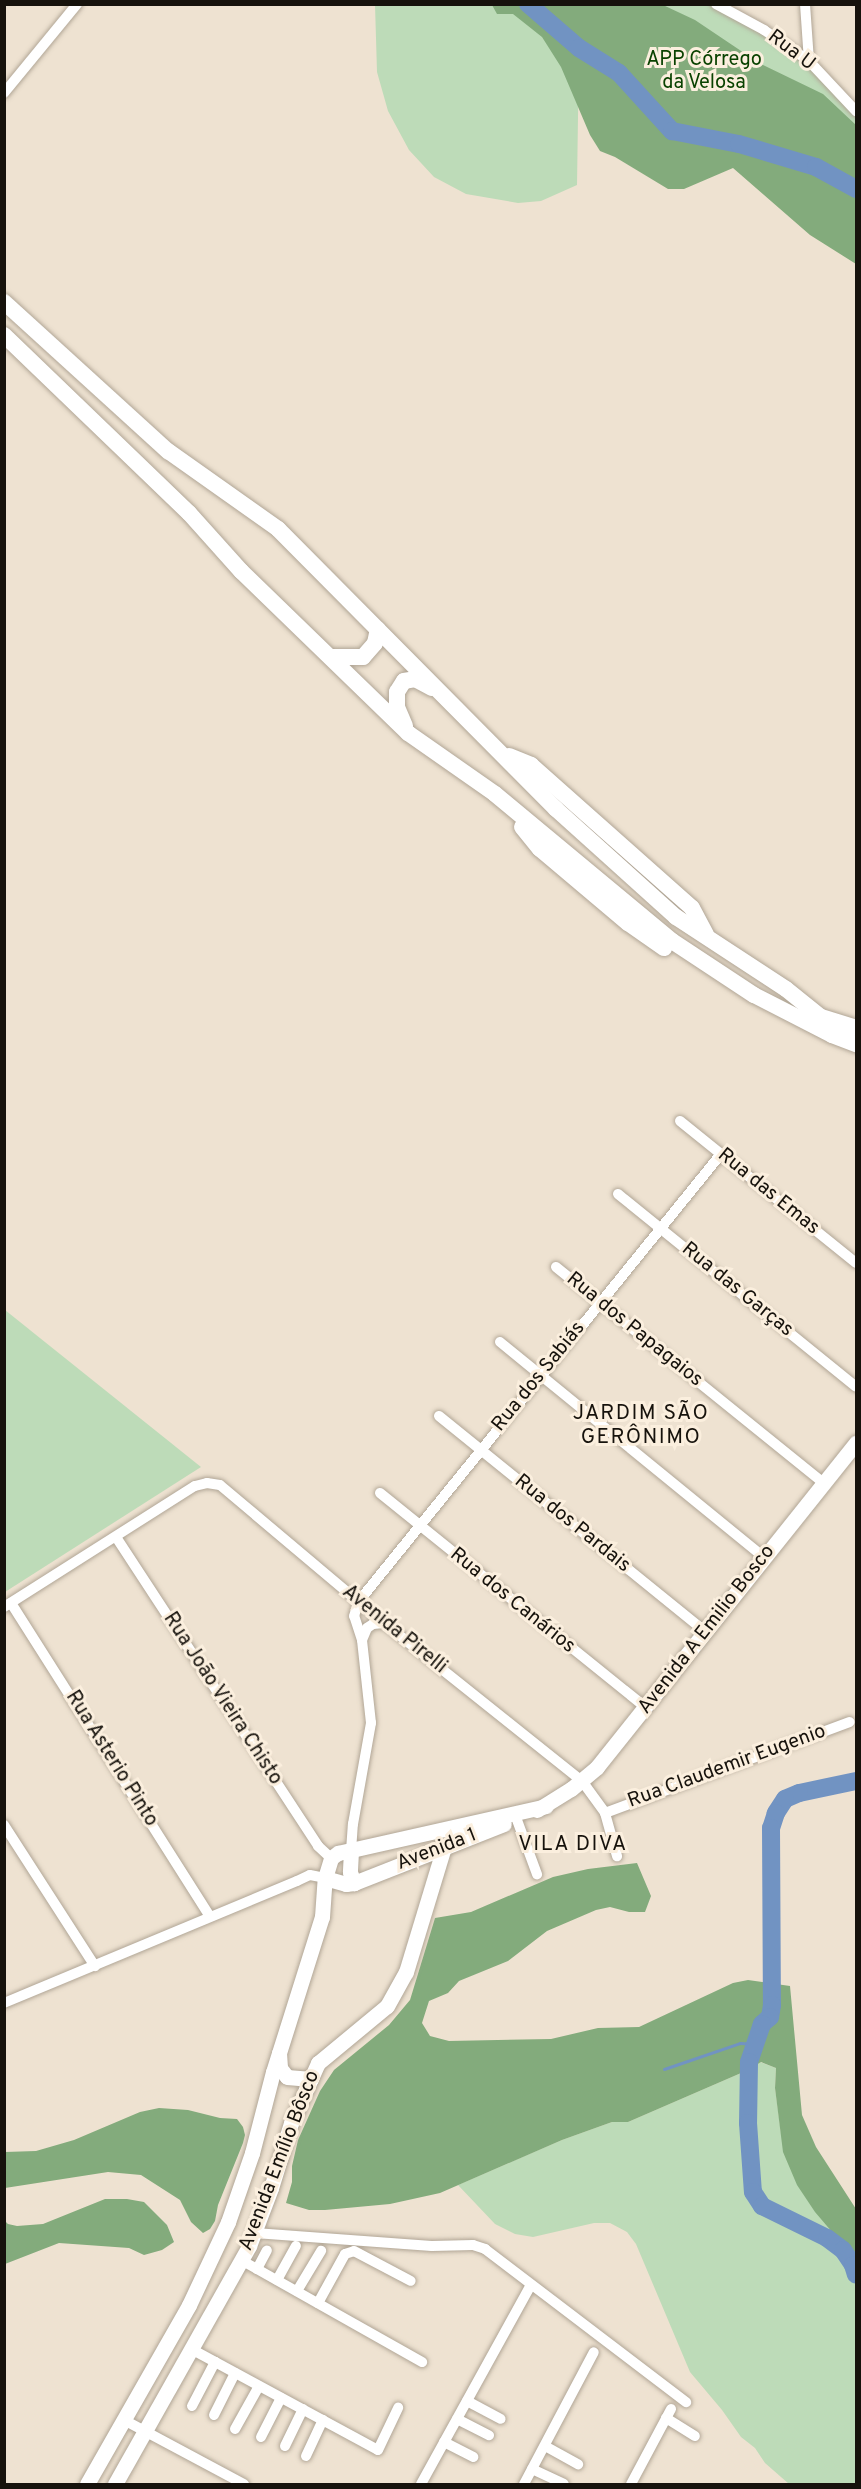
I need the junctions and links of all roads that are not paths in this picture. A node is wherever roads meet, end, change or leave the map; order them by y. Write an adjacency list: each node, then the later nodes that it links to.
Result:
1 (77, 4): 5 (street)
2 (716, 4): 4 (street, Rua U)
3 (804, 4): 4 (street)
4 (809, 61): 6 (street, Rua U)
5 (4, 93)
6 (856, 111)
7 (4, 302): 9 (main road)
8 (4, 335): 10 (main road)
9 (378, 629): 10 (main road); 11 (main road)
10 (332, 657): 12 (main road)
11 (438, 690): 12 (main road); 13 (main road)
12 (408, 733): 14 (main road)
13 (856, 1028)
14 (856, 1044)
15 (680, 1121): 16 (street, Rua das Emas)
16 (721, 1154): 18 (street, Rua dos Sabiás); 19 (street, Rua das Emas)
17 (618, 1194): 18 (street, Rua das Garças)
18 (660, 1228): 21 (street, Rua dos Sabiás); 24 (street, Rua das Garças)
19 (856, 1263)
20 (556, 1267): 21 (street, Rua dos Papagaios)
21 (600, 1302): 23 (street, Rua dos Sabiás); 28 (street, Rua dos Papagaios)
22 (500, 1342): 23 (street)
23 (541, 1376): 27 (street, Rua dos Sabiás); 32 (street)
24 (856, 1387)
25 (439, 1416): 27 (street, Rua dos Pardais)
26 (856, 1443): 28 (main road, Avenida A Emilio Bosco)
27 (480, 1450): 30 (street, Rua dos Sabiás); 36 (street, Rua dos Pardais)
28 (824, 1483): 32 (main road, Avenida A Emilio Bosco)
29 (380, 1493): 30 (street, Rua dos Canários)
30 (419, 1526): 33 (street, Rua dos Sabiás); 38 (street, Rua dos Canários)
31 (116, 1537): 33 (street, Avenida Pirelli); 34 (street); 48 (street, Rua João Vieira Chisto)
32 (764, 1557): 36 (main road, Avenida A Emilio Bosco)
33 (358, 1601): 35 (street, Avenida Pirelli); 37 (street)
34 (8, 1605): 52 (street, Rua Asterio Pinto)
35 (384, 1623): 37 (street); 40 (street, Avenida Pirelli)
36 (706, 1632): 38 (main road, Avenida A Emilio Bosco)
37 (362, 1641): 46 (street)
38 (646, 1708): 40 (main road, Avenida A Emilio Bosco)
39 (850, 1722): 42 (street, Rua Claudemir Eugenio)
40 (582, 1781): 41 (main road, Avenida A Emilio Bosco); 42 (street, Avenida Pirelli)
41 (546, 1806): 43 (main road, Avenida 1); 46 (main road)
42 (605, 1813): 47 (street)
43 (517, 1820): 45 (main road, Avenida 1); 49 (street)
44 (4, 1825): 53 (street)
45 (444, 1847): 51 (main road, Avenida 1); 56 (main road, Avenida Emílio Bôsco)
46 (351, 1851): 48 (main road); 51 (main road)
47 (617, 1856)
48 (331, 1858): 50 (main road, Avenida Emílio Bôsco)
49 (537, 1874)
50 (326, 1878): 51 (main road); 52 (street); 55 (main road, Avenida Emílio Bôsco)
51 (354, 1883)
52 (210, 1916): 53 (street)
53 (95, 1966): 54 (street)
54 (4, 2003)
55 (279, 2053): 56 (main road); 63 (main road, Avenida Emílio Bôsco)
56 (311, 2079): 57 (main road, Avenida Emílio Bôsco)
57 (255, 2233): 61 (main road, Avenida Emílio Bôsco); 66 (street)
58 (296, 2246): 64 (street)
59 (267, 2250): 62 (street)
60 (321, 2251): 67 (street)
61 (239, 2266): 62 (street); 63 (main road); 69 (main road, Avenida Emílio Bôsco)
62 (257, 2269): 64 (street)
63 (207, 2270): 83 (main road, Avenida Emílio Bôsco)
64 (277, 2280): 67 (street)
65 (411, 2280): 68 (street)
66 (531, 2285): 76 (street); 77 (street)
67 (297, 2291): 68 (street)
68 (318, 2303): 71 (street)
69 (193, 2350): 72 (street); 87 (main road, Avenida Emílio Bôsco)
70 (594, 2352): 93 (street)
71 (422, 2361)
72 (215, 2362): 73 (street); 78 (street)
73 (235, 2373): 74 (street); 81 (street)
74 (259, 2386): 75 (street); 86 (street)
75 (281, 2398): 80 (street); 90 (street)
76 (467, 2401): 82 (street); 85 (street)
77 (686, 2402)
78 (192, 2406)
79 (398, 2408): 84 (street)
80 (303, 2409): 84 (street); 92 (street)
81 (214, 2415)
82 (501, 2419)
83 (124, 2420): 87 (street); 99 (main road, Avenida Emílio Bôsco)
84 (323, 2420): 94 (street)
85 (457, 2420): 88 (street); 91 (street)
86 (235, 2429)
87 (146, 2430): 100 (main road, Avenida Emílio Bôsco); 101 (street)
88 (489, 2435)
89 (695, 2436): 98 (street)
90 (261, 2437)
91 (444, 2442): 95 (street); 102 (street)
92 (285, 2446)
93 (545, 2446): 96 (street); 97 (street)
94 (306, 2456)
95 (473, 2457)
96 (578, 2464)
97 (532, 2469): 103 (street); 104 (street)
98 (635, 2483)
99 (87, 2484)
100 (115, 2484)
101 (244, 2484)
102 (422, 2484)
103 (524, 2484)
104 (564, 2484)

